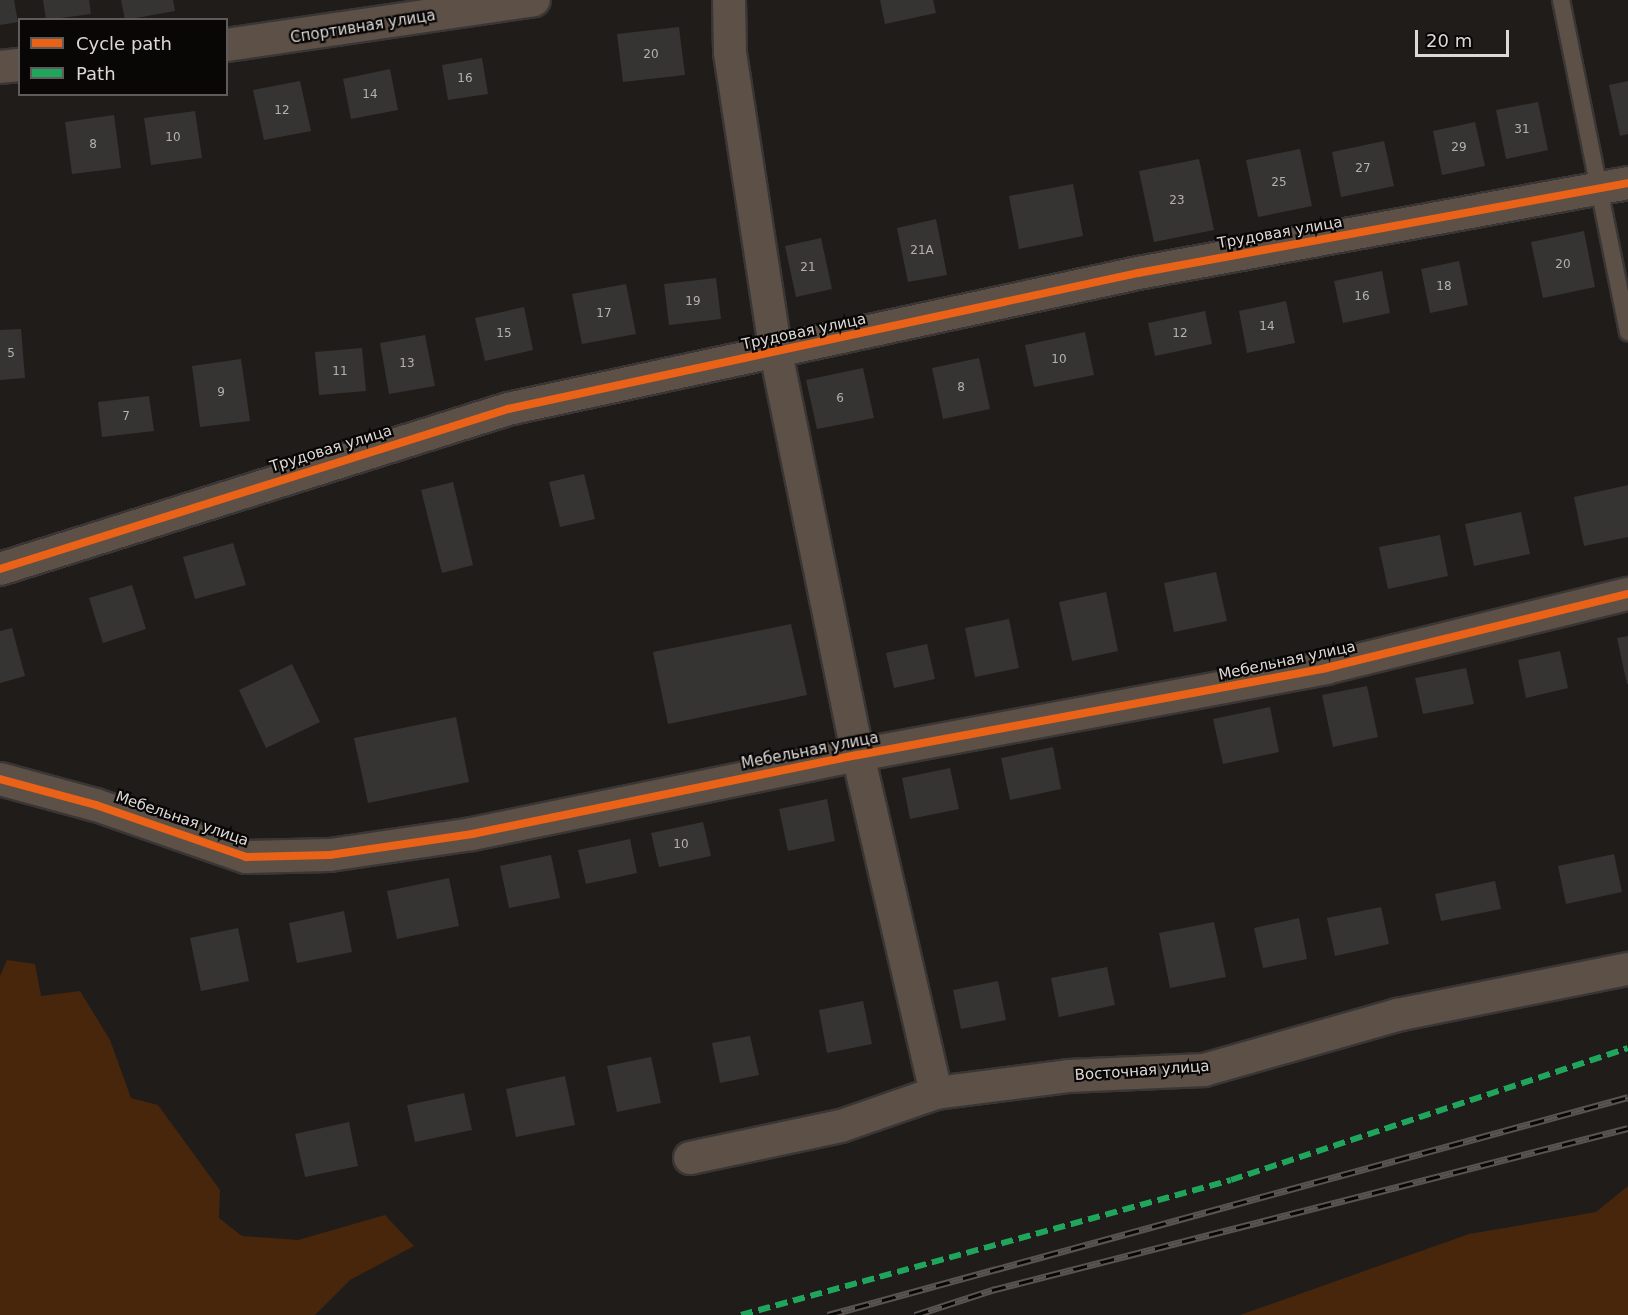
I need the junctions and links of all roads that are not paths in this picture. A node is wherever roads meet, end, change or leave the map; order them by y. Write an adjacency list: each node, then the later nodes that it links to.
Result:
1 (534, 0): 4 (street, Спортивная улица)
2 (729, 0): 10 (street)
3 (1561, 0): 8 (lane)
4 (228, 45)
5 (18, 65): 6 (street)
6 (0, 67)
7 (1628, 183): 8 (street, Трудовая улица)
8 (1595, 189): 9 (lane); 10 (street, Трудовая улица)
9 (1628, 332)
10 (776, 353): 11 (street, Трудовая улица); 13 (street)
11 (0, 568)
12 (1628, 594): 13 (street, Мебельная улица)
13 (858, 754): 14 (street, Мебельная улица); 16 (street)
14 (0, 779)
15 (1628, 969): 16 (street, Восточная улица)
16 (936, 1093): 17 (street, Восточная улица)
17 (690, 1158)

